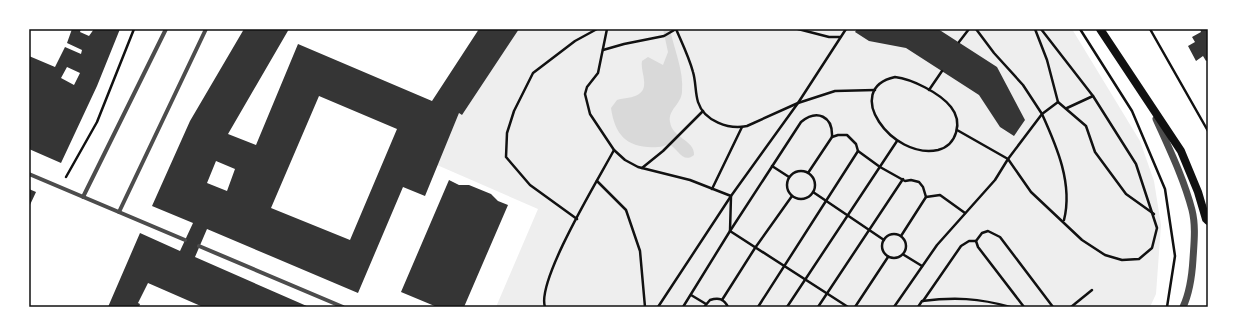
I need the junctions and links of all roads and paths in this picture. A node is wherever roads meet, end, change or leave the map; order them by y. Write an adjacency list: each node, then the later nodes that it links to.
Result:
1 (134, 29): 45 (path)
2 (166, 29): 50 (street)
3 (206, 29): 53 (street)
4 (597, 29): 57 (path)
5 (607, 29): 18 (path)
6 (676, 29): 18 (path); 26 (path)
7 (798, 29): 16 (path)
8 (846, 29): 16 (path)
9 (969, 29): 17 (path)
10 (976, 29): 28 (path)
11 (1035, 29): 23 (path)
12 (1041, 29): 22 (path)
13 (1080, 29): 96 (path)
14 (1100, 29): 27 (main road)
15 (1150, 29): 31 (path)
16 (841, 37): 24 (path)
17 (959, 42)
18 (604, 50): 34 (path)
19 (942, 71): 21 (path)
20 (876, 90): 21 (path); 24 (path); 33 (path)
21 (929, 90): 30 (path)
22 (1093, 96): 25 (path); 55 (path)
23 (1058, 102): 25 (path); 28 (path)
24 (798, 103): 29 (path); 48 (path)
25 (1067, 108): 55 (path)
26 (703, 111): 29 (path); 39 (path)
27 (1153, 111): 59 (main road); 97 (street)
28 (1042, 114): 36 (path); 58 (path)
29 (742, 127): 46 (path)
30 (957, 130): 33 (path); 36 (path)
31 (1208, 131)
32 (832, 137): 35 (path); 37 (path); 40 (path)
33 (897, 141): 38 (path)
34 (614, 150): 39 (path); 44 (path)
35 (858, 151): 38 (path); 52 (path)
36 (1008, 159): 54 (path); 58 (path)
37 (772, 166): 42 (path); 61 (path)
38 (880, 167): 43 (path); 56 (path)
39 (642, 168): 46 (path)
40 (808, 173): 42 (path); 47 (path)
41 (29, 174): 45 (street)
42 (789, 177): 49 (path)
43 (903, 179): 51 (path); 60 (path)
44 (597, 181): 57 (path); 81 (path)
45 (61, 188): 50 (street)
46 (712, 189): 48 (path)
47 (813, 192): 49 (path); 52 (path)
48 (731, 196): 61 (path); 82 (path)
49 (792, 196): 67 (path)
50 (83, 197): 53 (street)
51 (926, 197): 54 (path); 62 (path)
52 (827, 202): 56 (path); 71 (path)
53 (119, 212): 63 (street)
54 (965, 213): 70 (path)
55 (1154, 215): 58 (path)
56 (847, 217): 60 (path); 72 (path)
57 (577, 218): 80 (path)
58 (1064, 221)
59 (1208, 221)
60 (869, 230): 64 (path); 74 (path)
61 (730, 231): 67 (path); 75 (path)
62 (901, 236): 64 (path); 68 (path)
63 (185, 240)
64 (884, 240): 69 (path)
65 (976, 241): 77 (path); 93 (path); 94 (path)
66 (199, 246): 79 (street)
67 (755, 248): 71 (path); 76 (path)
68 (904, 255): 69 (path); 70 (path)
69 (888, 257): 89 (path)
70 (922, 266): 90 (path)
71 (785, 267): 72 (path); 85 (path)
72 (805, 280): 74 (path); 86 (path)
73 (1092, 290): 95 (path)
74 (827, 294): 87 (path); 88 (path)
75 (691, 295): 78 (path); 83 (path)
76 (722, 300): 78 (path); 84 (path)
77 (922, 301): 91 (path); 92 (path)
78 (705, 306)
79 (343, 307)
80 (545, 307)
81 (645, 307)
82 (658, 307)
83 (683, 307)
84 (728, 307)
85 (758, 307)
86 (787, 307)
87 (818, 307)
88 (848, 307)
89 (855, 307)
90 (894, 307)
91 (918, 307)
92 (1010, 307)
93 (1024, 307)
94 (1053, 307)
95 (1071, 307)
96 (1167, 307)
97 (1183, 307)

